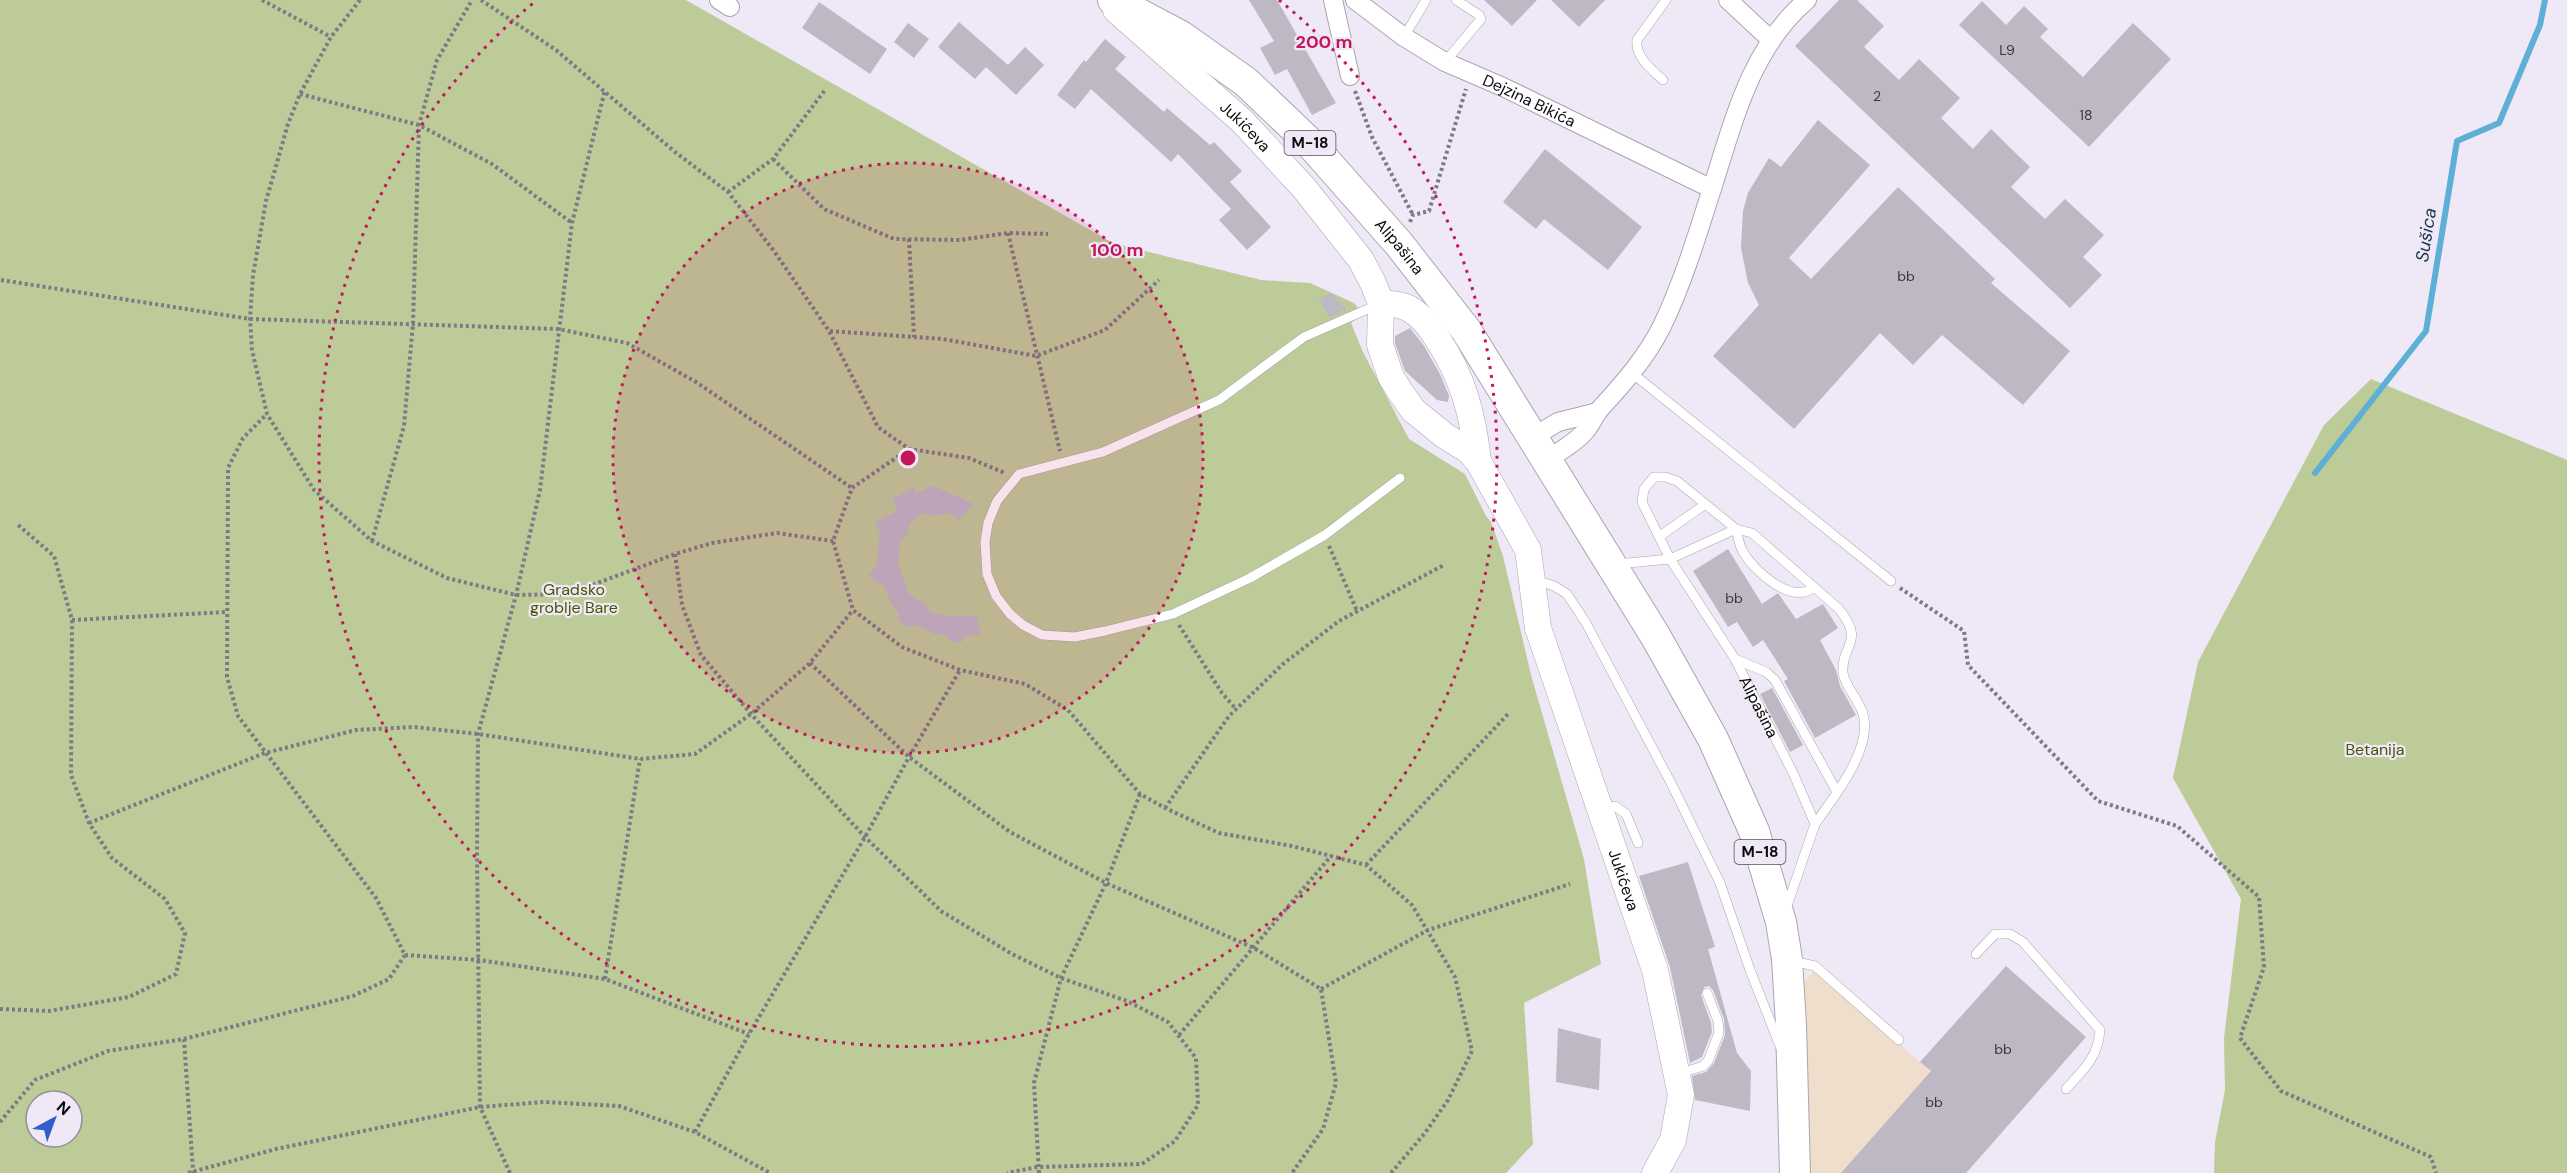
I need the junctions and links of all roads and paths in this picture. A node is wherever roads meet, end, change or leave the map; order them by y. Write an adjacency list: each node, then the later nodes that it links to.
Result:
1 (262, 0): 14 (path)
2 (360, 0): 14 (path)
3 (472, 0): 24 (path)
4 (481, 0): 21 (path)
5 (1104, 0): 36 (street, Jukićeva)
6 (1113, 0): 46 (main road, Alipašina / M-18)
7 (1333, 0): 19 (street)
8 (1355, 0): 15 (street, Dejzina Bikića)
9 (1426, 0): 15 (lane)
10 (1456, 0): 17 (lane)
11 (1666, 0): 20 (lane)
12 (1728, 0): 16 (street)
13 (1807, 0): 16 (street)
14 (330, 37): 23 (path)
15 (1404, 37): 17 (street, Dejzina Bikića)
16 (1771, 40): 26 (street)
17 (1445, 62): 18 (street, Dejzina Bikića)
18 (1471, 72): 26 (street, Dejzina Bikića); 28 (path)
19 (1350, 76): 29 (path)
20 (1664, 80)
21 (605, 90): 27 (path); 30 (path)
22 (825, 90): 25 (path)
23 (300, 94): 24 (path); 37 (path)
24 (419, 125): 30 (path); 38 (path)
25 (773, 159): 27 (path); 33 (path)
26 (1712, 189): 43 (street)
27 (728, 192): 40 (path)
28 (1429, 212)
29 (1413, 215)
30 (573, 223): 39 (path)
31 (1008, 233): 32 (path); 33 (path); 42 (path)
32 (1048, 234)
33 (909, 239): 41 (path)
34 (1, 280): 37 (path)
35 (1159, 280): 42 (path)
36 (1381, 303): 48 (street, Jukićeva); 48 (street, Jukićeva); 49 (lane)
37 (250, 319): 38 (path); 45 (path)
38 (413, 323): 39 (path); 58 (path)
39 (558, 329): 52 (path); 67 (path)
40 (829, 331): 41 (path); 47 (path)
41 (914, 337): 42 (path)
42 (1036, 356): 49 (path)
43 (1632, 373): 44 (street); 64 (lane)
44 (1598, 412): 46 (street); 46 (street)
45 (267, 414): 58 (path); 70 (path)
46 (1540, 448): 63 (main road, Alipašina / M-18)
47 (909, 449): 50 (path); 52 (path)
48 (1478, 461): 65 (street, Jukićeva)
49 (1062, 464): 50 (lane)
50 (1015, 478): 71 (lane)
51 (1400, 478): 56 (lane)
52 (852, 488): 59 (path)
53 (1704, 505): 55 (lane); 57 (lane); 57 (lane, Alipašina)
54 (17, 524): 72 (path)
55 (1736, 529): 61 (lane); 66 (lane); 66 (lane)
56 (1325, 535): 69 (path); 71 (lane)
57 (1660, 536): 61 (lane, Alipašina)
58 (372, 540): 67 (path)
59 (832, 541): 60 (path); 68 (path)
60 (675, 554): 67 (path); 77 (path)
61 (1670, 559): 63 (lane); 73 (lane, Alipašina)
62 (1444, 565): 69 (path)
63 (1611, 565): 95 (main road, Alipašina / M-18)
64 (1891, 581): 127 (path)
65 (1534, 588): 86 (street, Jukićeva); 112 (lane)
66 (1813, 588): 83 (lane)
67 (516, 595): 79 (path)
68 (853, 610): 74 (path); 75 (path)
69 (1357, 611): 76 (path)
70 (227, 612): 72 (path); 80 (path)
71 (1173, 614): 76 (path)
72 (72, 620): 87 (path)
73 (1736, 659): 83 (lane); 88 (lane, Alipašina)
74 (810, 663): 77 (path); 81 (path)
75 (960, 670): 81 (path); 84 (path)
76 (1236, 709): 85 (path)
77 (752, 714): 82 (path); 89 (path)
78 (1508, 714): 92 (path)
79 (478, 735): 80 (path); 82 (path); 101 (path)
80 (265, 753): 87 (path); 99 (path)
81 (909, 757): 89 (path); 93 (path)
82 (640, 759): 103 (path)
83 (1837, 792): 88 (lane)
84 (1140, 794): 85 (path); 93 (path)
85 (1165, 808): 91 (path)
86 (1600, 811): 90 (lane); 111 (street, Jukićeva)
87 (89, 823): 106 (path)
88 (1815, 824): 95 (lane, Alipašina)
89 (865, 837): 102 (path); 107 (path)
90 (1638, 843)
91 (1331, 856): 92 (path); 97 (path)
92 (1366, 865): 96 (path)
93 (1106, 883): 97 (path); 102 (path)
94 (1570, 884): 96 (path)
95 (1781, 922): 100 (main road, Alipašina / M-18)
96 (1428, 930): 104 (path); 124 (path)
97 (1254, 948): 104 (path); 108 (path)
98 (1976, 954): 113 (lane)
99 (405, 955): 101 (path); 109 (path)
100 (1786, 959): 110 (lane); 112 (main road, Alipašina / M-18)
101 (479, 960): 103 (path); 114 (path)
102 (1061, 978): 108 (path); 117 (path)
103 (605, 979): 107 (path)
104 (1321, 989): 123 (path)
105 (1707, 993): 111 (lane)
106 (0, 1009)
107 (748, 1034): 116 (path)
108 (1179, 1035): 117 (path)
109 (184, 1039): 115 (path); 118 (path)
110 (1899, 1040)
111 (1676, 1074): 125 (street, Jukićeva)
112 (1791, 1074): 126 (main road, Alipašina / M-18)
113 (2066, 1089)
114 (480, 1107): 116 (path); 118 (path); 119 (path)
115 (0, 1122)
116 (695, 1132): 120 (path)
117 (1037, 1167): 121 (path); 122 (path)
118 (193, 1172)
119 (510, 1173)
120 (770, 1173)
121 (1007, 1173)
122 (1039, 1173)
123 (1292, 1173)
124 (1391, 1173)
125 (1655, 1173)
126 (1795, 1173)
127 (2436, 1173)

